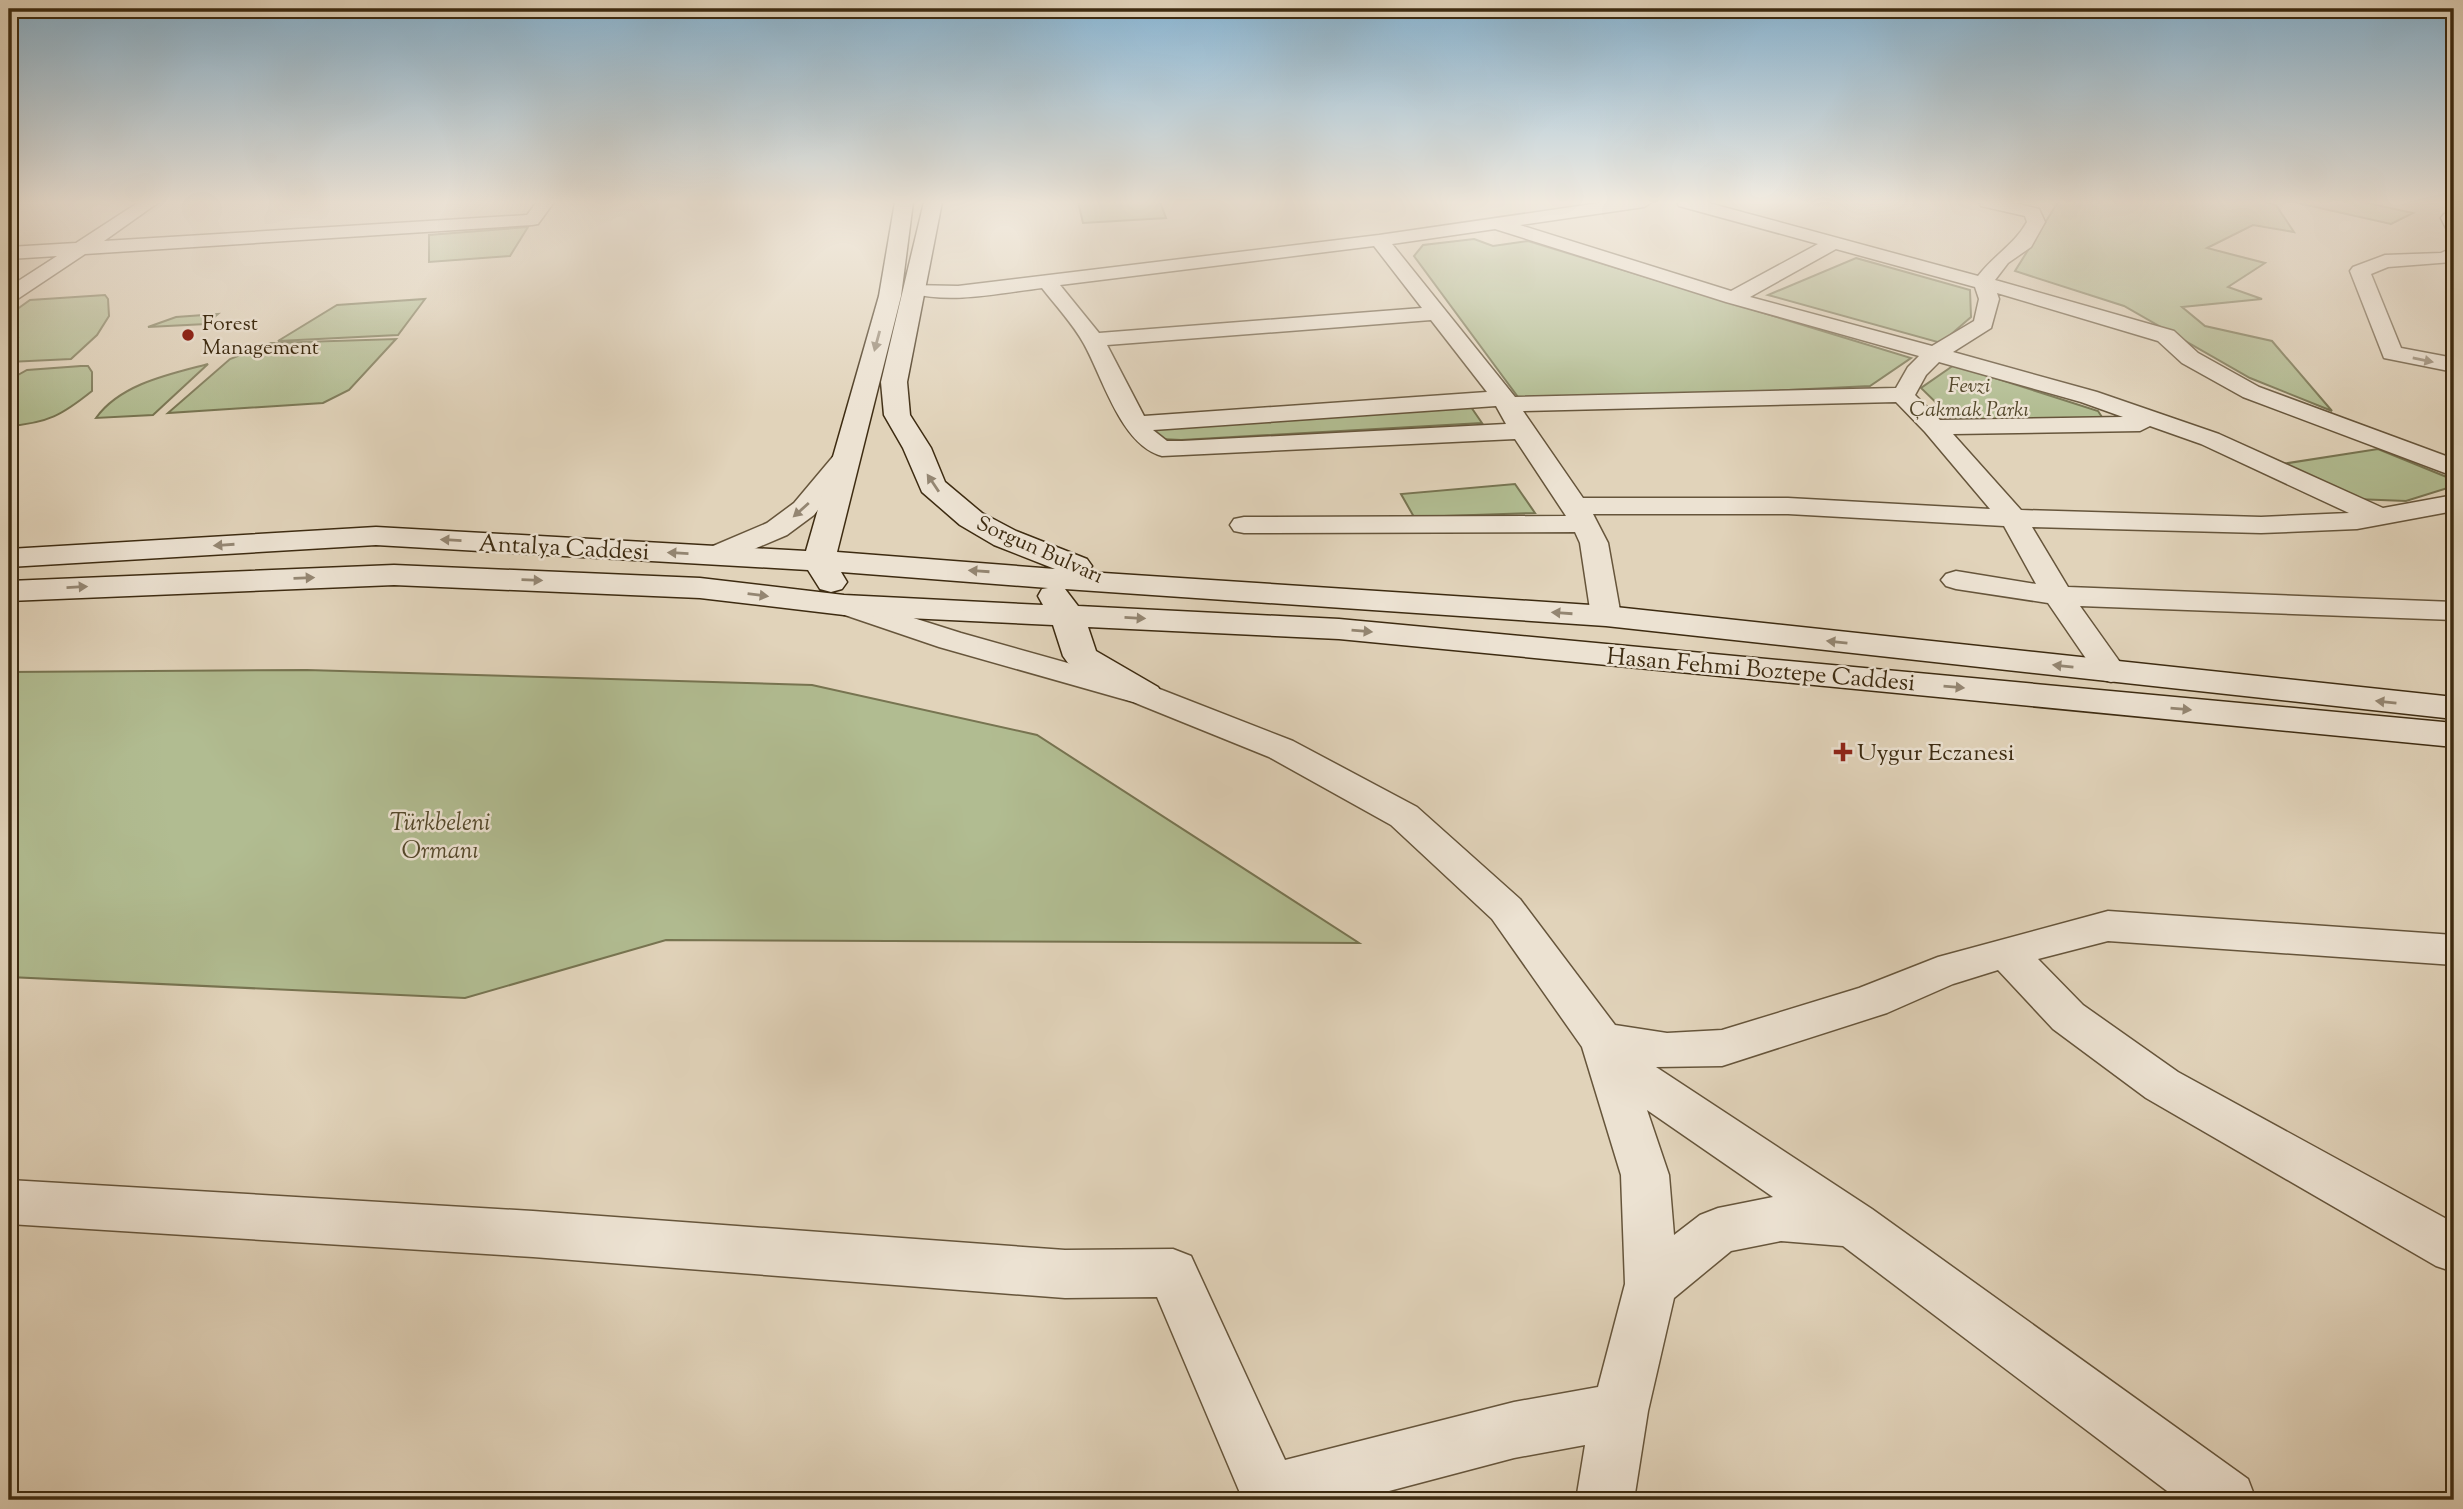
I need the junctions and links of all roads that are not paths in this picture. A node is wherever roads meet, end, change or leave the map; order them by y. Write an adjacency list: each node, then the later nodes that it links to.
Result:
1 (46, 272): 14 (street)
2 (894, 272): 26 (main road, one-way to 26)
3 (919, 272): 13 (main road, Sorgun Bulvarı)
4 (1109, 272): 11 (street)
5 (1404, 272): 16 (street)
6 (1652, 272): 15 (street)
7 (1780, 272): 15 (street)
8 (1943, 272): 12 (street)
9 (1991, 272): 12 (street)
10 (2361, 272): 19 (street, one-way to 19)
11 (1046, 280): 13 (street); 17 (street)
12 (1983, 283): 18 (street); 27 (street)
13 (916, 289): 33 (main road, Sorgun Bulvarı, one-way to 13)
14 (9, 296)
15 (1733, 298): 18 (street)
16 (1435, 313): 17 (street); 21 (street)
17 (1093, 340): 22 (street)
18 (1935, 356): 20 (street); 23 (street)
19 (2454, 365)
20 (1902, 395): 21 (street); 24 (street)
21 (1506, 401): 22 (street); 25 (street)
22 (1136, 424): 25 (street)
23 (2171, 424): 24 (street); 30 (street)
24 (1934, 427): 31 (street)
25 (1522, 431): 29 (street)
26 (845, 458): 34 (street, one-way to 34); 36 (main road)
27 (2454, 468)
28 (2454, 503): 30 (street)
29 (1580, 515): 31 (street); 32 (street); 45 (street)
30 (2380, 517): 31 (street)
31 (2013, 518): 41 (street)
32 (1244, 524)
33 (1004, 538): 37 (main road); 39 (main road, Sorgun Bulvarı)
34 (716, 555): 35 (main road, Antalya Caddesi, one-way to 35); 36 (main road, Antalya Caddesi)
35 (9, 558)
36 (819, 560): 37 (main road, Antalya Caddesi, one-way to 36); 42 (main road)
37 (1040, 575): 39 (main road, Antalya Caddesi); 44 (main road)
38 (1956, 580): 41 (street)
39 (1120, 584): 45 (main road, Hasan Fehmi Boztepe Caddesi, one-way to 39)
40 (9, 591): 42 (main road, Antalya Caddesi, one-way to 42)
41 (2058, 596): 43 (street); 46 (street)
42 (844, 606): 44 (main road, Antalya Caddesi); 47 (street)
43 (2454, 611)
44 (1067, 615): 47 (main road); 49 (main road, Hasan Fehmi Boztepe Caddesi, one-way to 49)
45 (1606, 616): 46 (main road, Hasan Fehmi Boztepe Caddesi, one-way to 45)
46 (2111, 672): 48 (main road, Hasan Fehmi Boztepe Caddesi, one-way to 46)
47 (1145, 695): 52 (street)
48 (2454, 708)
49 (2454, 735)
50 (2454, 950): 51 (street)
51 (2006, 952): 52 (street); 55 (street)
52 (1605, 1050): 54 (street); 56 (street)
53 (9, 1202): 58 (street)
54 (1854, 1225): 56 (street); 60 (street)
55 (2454, 1249)
56 (1651, 1284): 57 (street)
57 (1620, 1411): 58 (street); 59 (street)
58 (1263, 1497)
59 (1605, 1500)
60 (2227, 1500)

